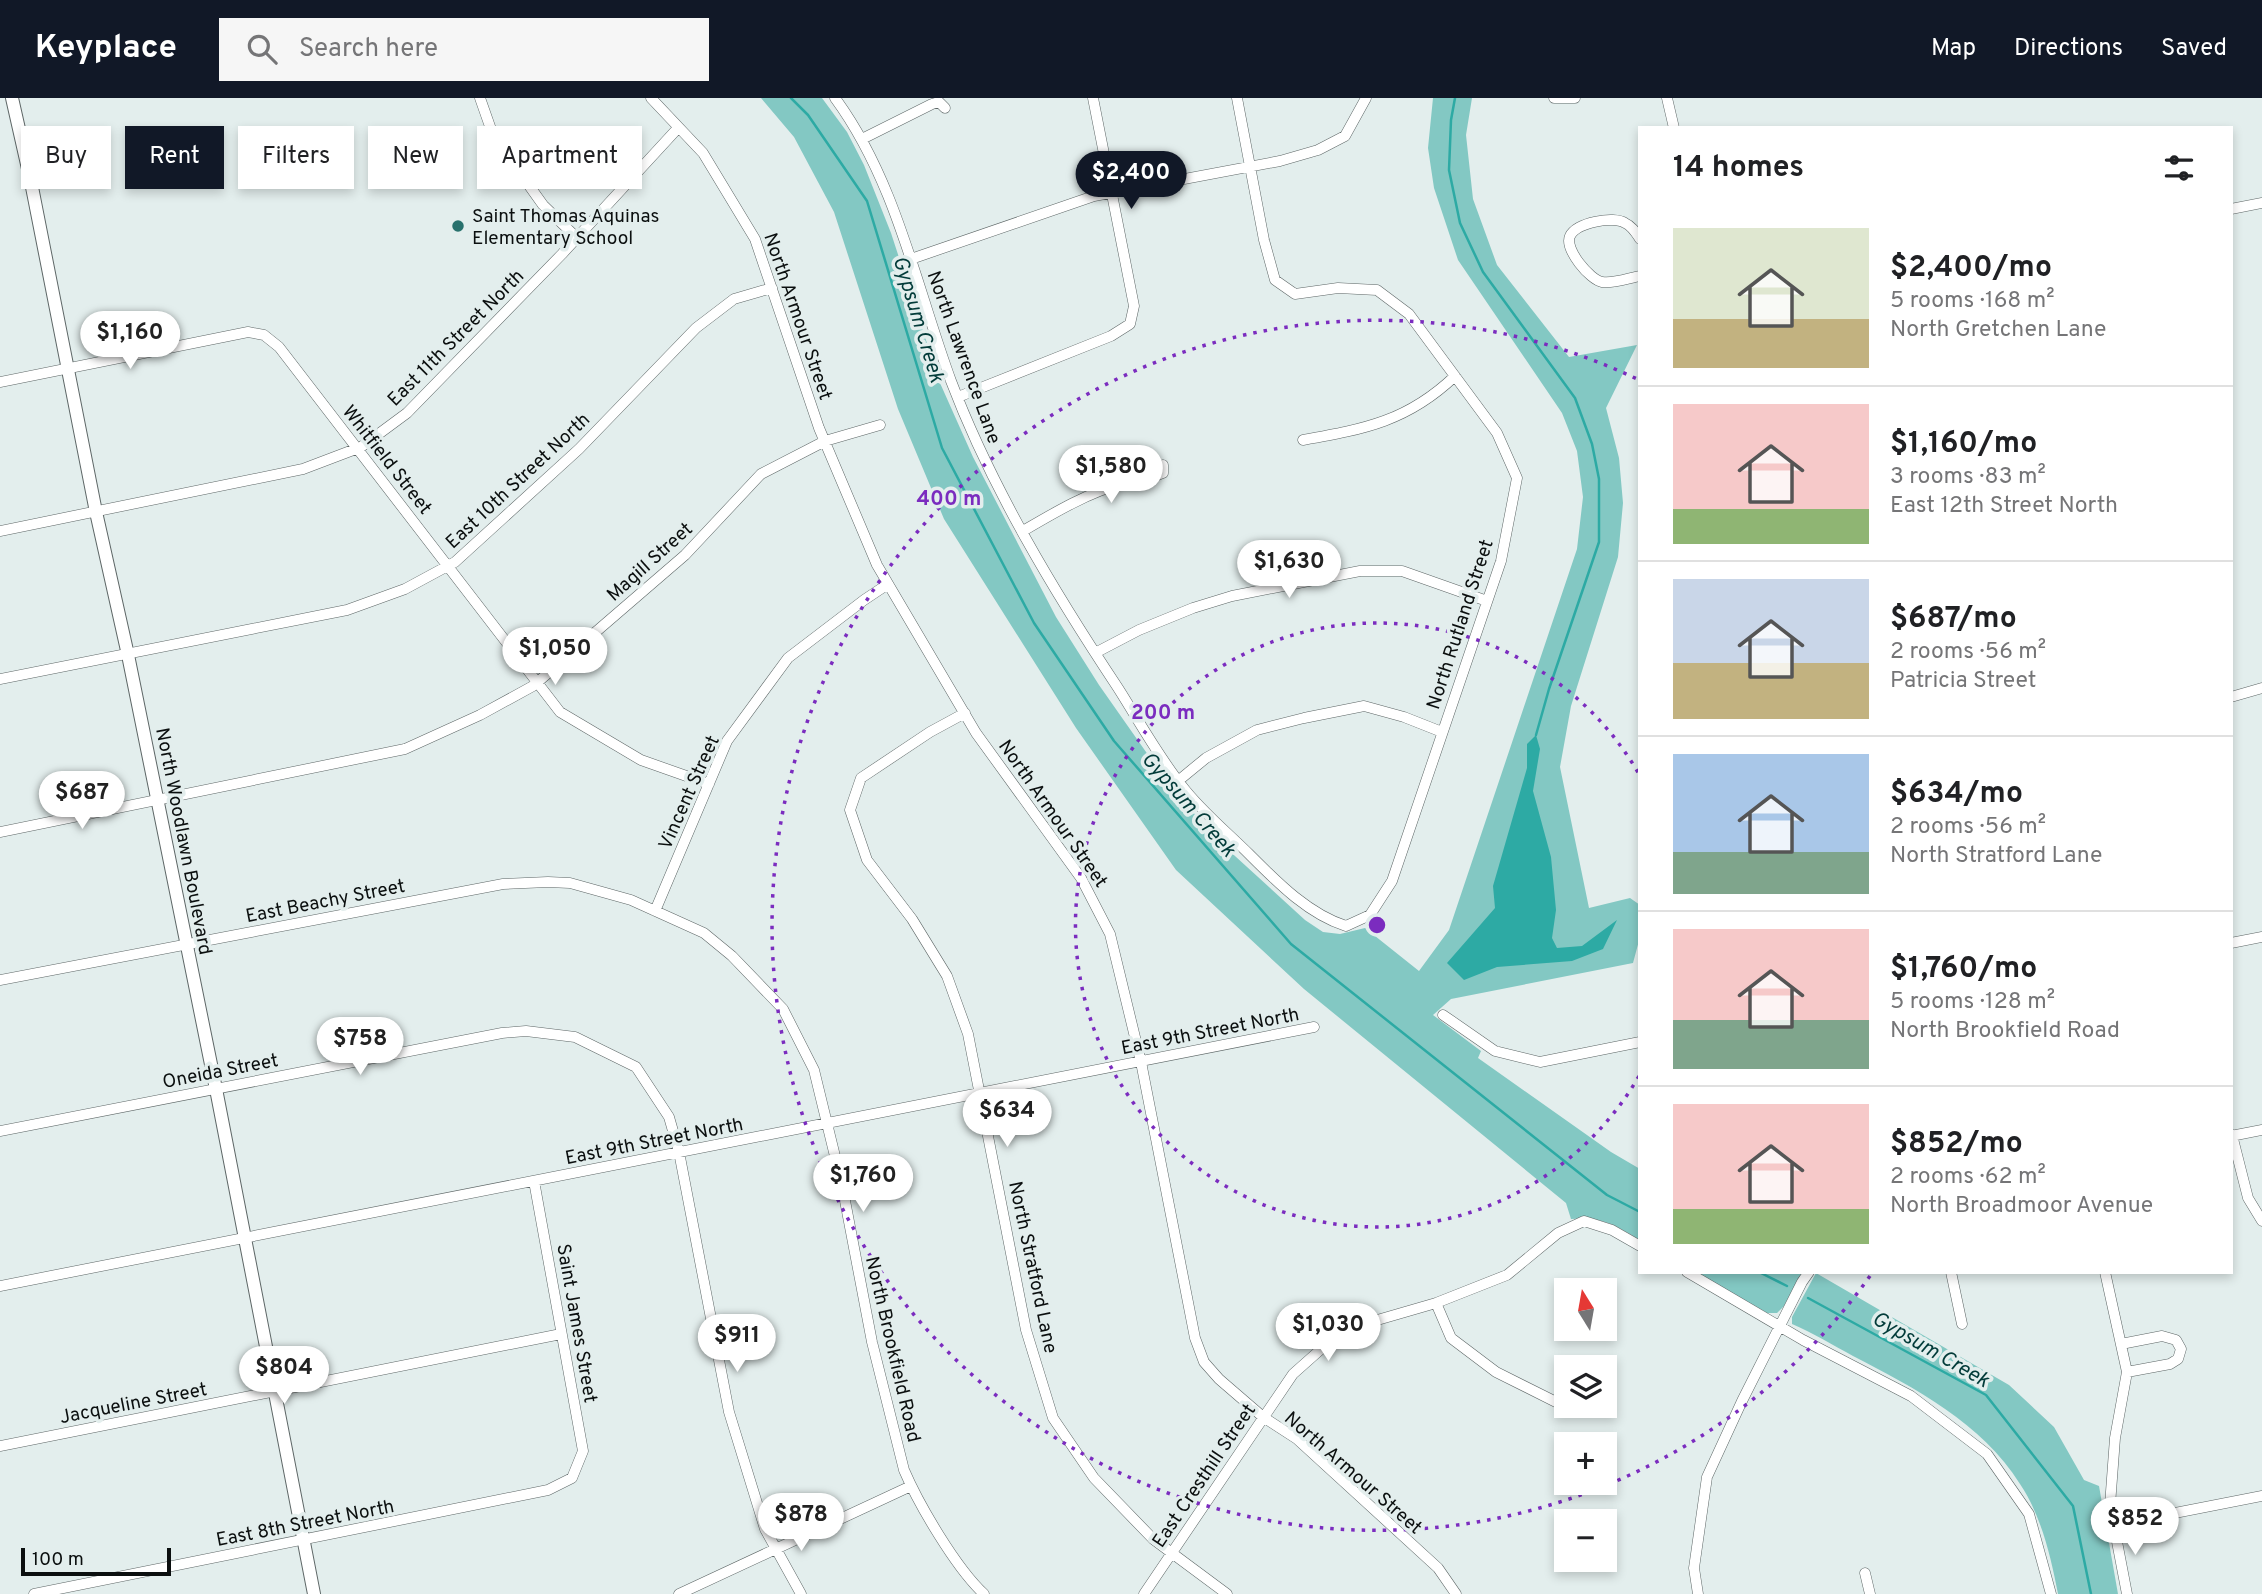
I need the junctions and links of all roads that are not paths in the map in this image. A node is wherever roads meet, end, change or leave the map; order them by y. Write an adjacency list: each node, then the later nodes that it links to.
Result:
1 (12, 98): 24 (main road, North Woodlawn Boulevard)
2 (480, 98): 20 (street)
3 (651, 98): 13 (street, North Armour Street)
4 (835, 98): 14 (street, North Lawrence Lane)
5 (1093, 98): 16 (street)
6 (1237, 98): 15 (street, North Rutland Street)
7 (1366, 98): 15 (street)
8 (1555, 98): 9 (street)
9 (1575, 98)
10 (1667, 98): 12 (street)
11 (945, 108): 14 (street)
12 (1674, 126)
13 (678, 128): 20 (street, East 11th Street North); 23 (street, North Armour Street)
14 (862, 139): 21 (street, North Lawrence Lane)
15 (1250, 166): 16 (street); 25 (street, North Rutland Street)
16 (1112, 193): 21 (street); 27 (street)
17 (2262, 202): 18 (street)
18 (2233, 209)
19 (1638, 236): 22 (street)
20 (577, 238): 31 (street, East 11th Street North)
21 (911, 259): 27 (street, North Lawrence Lane)
22 (1638, 276)
23 (772, 288): 30 (street, North Armour Street); 36 (street, East 10th Street North)
24 (67, 368): 26 (street); 31 (street, Whitfield Street); 33 (main road, North Woodlawn Boulevard)
25 (1455, 376): 29 (street); 38 (street, North Rutland Street)
26 (0, 382)
27 (958, 397): 35 (street, North Lawrence Lane)
28 (880, 425): 30 (street, Magill Street)
29 (1303, 440)
30 (825, 441): 37 (street, North Armour Street); 42 (street, Magill Street)
31 (358, 448): 33 (street, East 11th Street North); 36 (street, Whitfield Street)
32 (1163, 465): 35 (street)
33 (96, 512): 34 (street, East 11th Street North); 40 (main road, North Woodlawn Boulevard)
34 (0, 531)
35 (1023, 531): 39 (street, North Lawrence Lane)
36 (448, 566): 40 (street, East 10th Street North); 42 (street, Whitfield Street)
37 (888, 584): 45 (street, North Armour Street); 48 (street, Vincent Street)
38 (1487, 600): 39 (street); 46 (street, North Rutland Street)
39 (1095, 653): 47 (street, North Lawrence Lane)
40 (128, 655): 41 (street, East 10th Street North); 49 (main road, North Woodlawn Boulevard)
41 (0, 679)
42 (536, 683): 48 (street, Whitfield Street); 49 (street, Magill Street)
43 (2262, 688): 44 (street)
44 (2233, 696)
45 (965, 713): 60 (street, North Armour Street); 62 (street, North Stratford Lane)
46 (1442, 732): 47 (street); 52 (street, North Rutland Street)
47 (1178, 780): 52 (street, North Lawrence Lane)
48 (709, 784): 51 (street, Vincent Street)
49 (157, 800): 50 (street, Magill Street); 55 (main road, North Woodlawn Boulevard)
50 (0, 832)
51 (655, 911): 55 (street, East Beachy Street); 63 (street, North Brookfield Road)
52 (1353, 923)
53 (2262, 937): 54 (street)
54 (2233, 943)
55 (187, 944): 56 (street, East Beachy Street); 61 (main road, North Woodlawn Boulevard)
56 (0, 980)
57 (1443, 1015): 59 (street)
58 (1314, 1027): 60 (street, East 9th Street North)
59 (1638, 1042)
60 (1141, 1062): 62 (street, East 9th Street North); 86 (street, North Armour Street)
61 (216, 1089): 65 (street, Oneida Street); 68 (street, Oneida Street); 71 (main road, North Woodlawn Boulevard)
62 (981, 1093): 63 (street, East 9th Street North); 94 (street, North Stratford Lane)
63 (828, 1123): 68 (street, East 9th Street North); 89 (street, North Brookfield Road)
64 (2262, 1130): 66 (street)
65 (0, 1131)
66 (2233, 1136)
67 (2233, 1140): 70 (street)
68 (679, 1152): 69 (street, East 9th Street North); 93 (street, Oneida Street)
69 (534, 1181): 71 (street, East 9th Street North); 81 (street, Saint James Street)
70 (2262, 1221)
71 (246, 1238): 77 (street, East 9th Street North); 84 (main road, North Woodlawn Boulevard)
72 (1638, 1245): 78 (street, East Cresthill Street)
73 (1690, 1274): 80 (street)
74 (1808, 1274): 80 (street)
75 (1951, 1274): 79 (street)
76 (2105, 1274): 82 (street)
77 (0, 1286)
78 (1436, 1303): 85 (street); 86 (street, East Cresthill Street)
79 (1962, 1324)
80 (1780, 1327): 104 (street); 106 (street)
81 (561, 1334): 84 (street, Jacqueline Street); 88 (street, Saint James Street)
82 (2120, 1343): 83 (street); 83 (street)
83 (2127, 1372): 91 (street)
84 (275, 1392): 87 (street, Jacqueline Street); 92 (main road, North Woodlawn Boulevard)
85 (1554, 1401)
86 (1263, 1416): 94 (street, East Cresthill Street); 103 (street, North Armour Street)
87 (0, 1446)
88 (575, 1471): 92 (street, East 8th Street North)
89 (911, 1486): 93 (street); 100 (street, North Brookfield Road)
90 (2262, 1496): 91 (street)
91 (2114, 1525): 107 (street)
92 (304, 1541): 96 (street, East 8th Street North); 97 (main road, North Woodlawn Boulevard)
93 (776, 1548): 98 (street); 99 (street, Oneida Street)
94 (1172, 1553): 101 (street, East Cresthill Street); 102 (street, North Stratford Lane)
95 (1866, 1573): 105 (street)
96 (34, 1594)
97 (314, 1594)
98 (679, 1594)
99 (801, 1594)
100 (984, 1594)
101 (1144, 1594)
102 (1227, 1594)
103 (1456, 1594)
104 (1698, 1594)
105 (1870, 1594)
106 (2051, 1594)
107 (2127, 1594)

